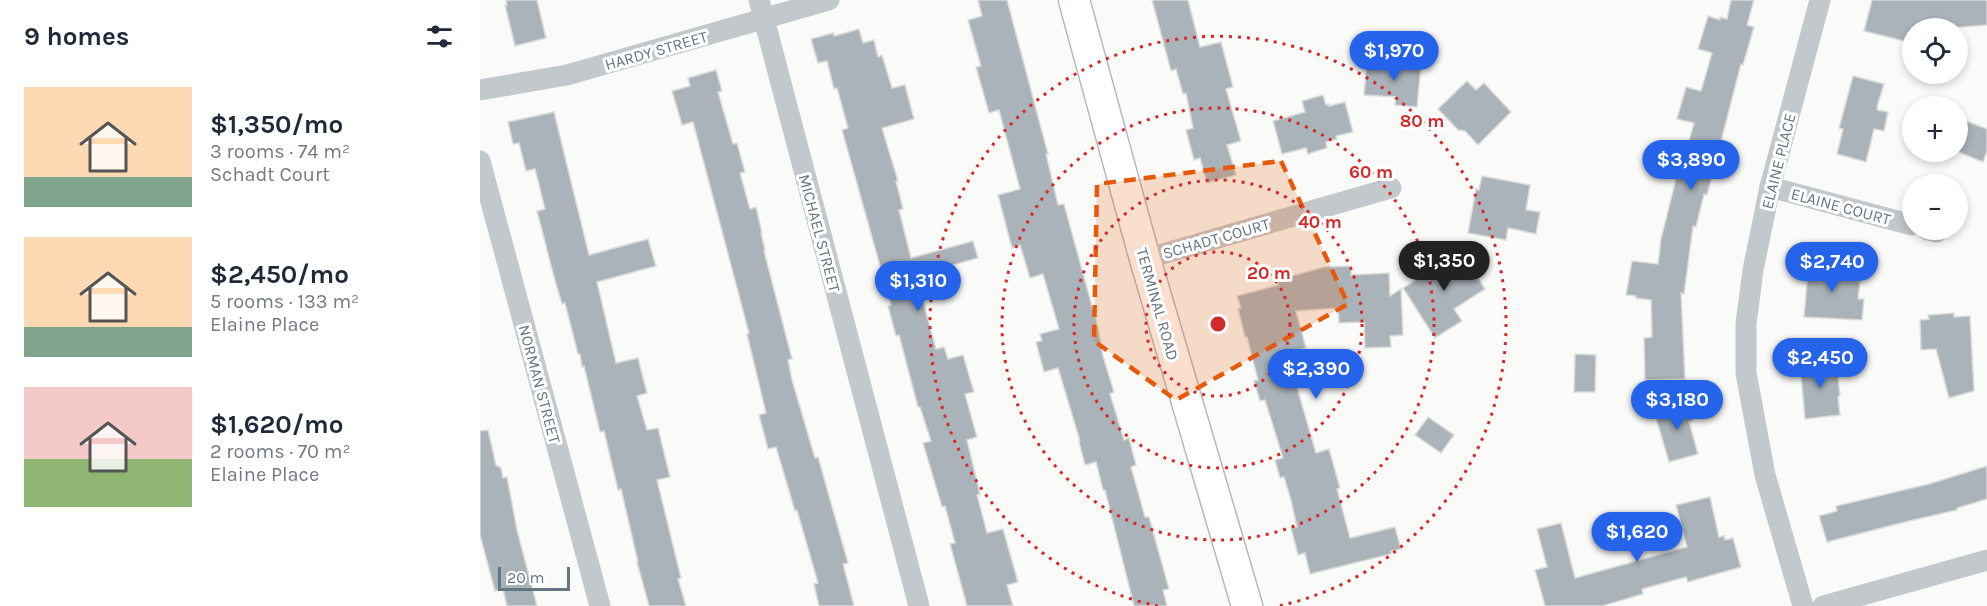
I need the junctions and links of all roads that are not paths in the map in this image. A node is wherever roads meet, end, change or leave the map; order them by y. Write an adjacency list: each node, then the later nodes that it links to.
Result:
1 (829, 0): 4 (street, HARDY STREET)
2 (1074, 0): 10 (main road, TERMINAL ROAD)
3 (1820, 0): 7 (street, ELAINE PLACE)
4 (761, 10): 5 (street, HARDY STREET); 13 (street, MICHAEL STREET)
5 (480, 90)
6 (480, 161): 12 (street, NORMAN STREET)
7 (1770, 187): 9 (street, ELAINE COURT); 15 (street, ELAINE PLACE)
8 (1392, 188): 10 (street, SCHADT COURT)
9 (1902, 222)
10 (1145, 259): 14 (main road, TERMINAL ROAD)
11 (1987, 560): 16 (street)
12 (600, 606)
13 (919, 606)
14 (1247, 606)
15 (1803, 606)
16 (1823, 606)

